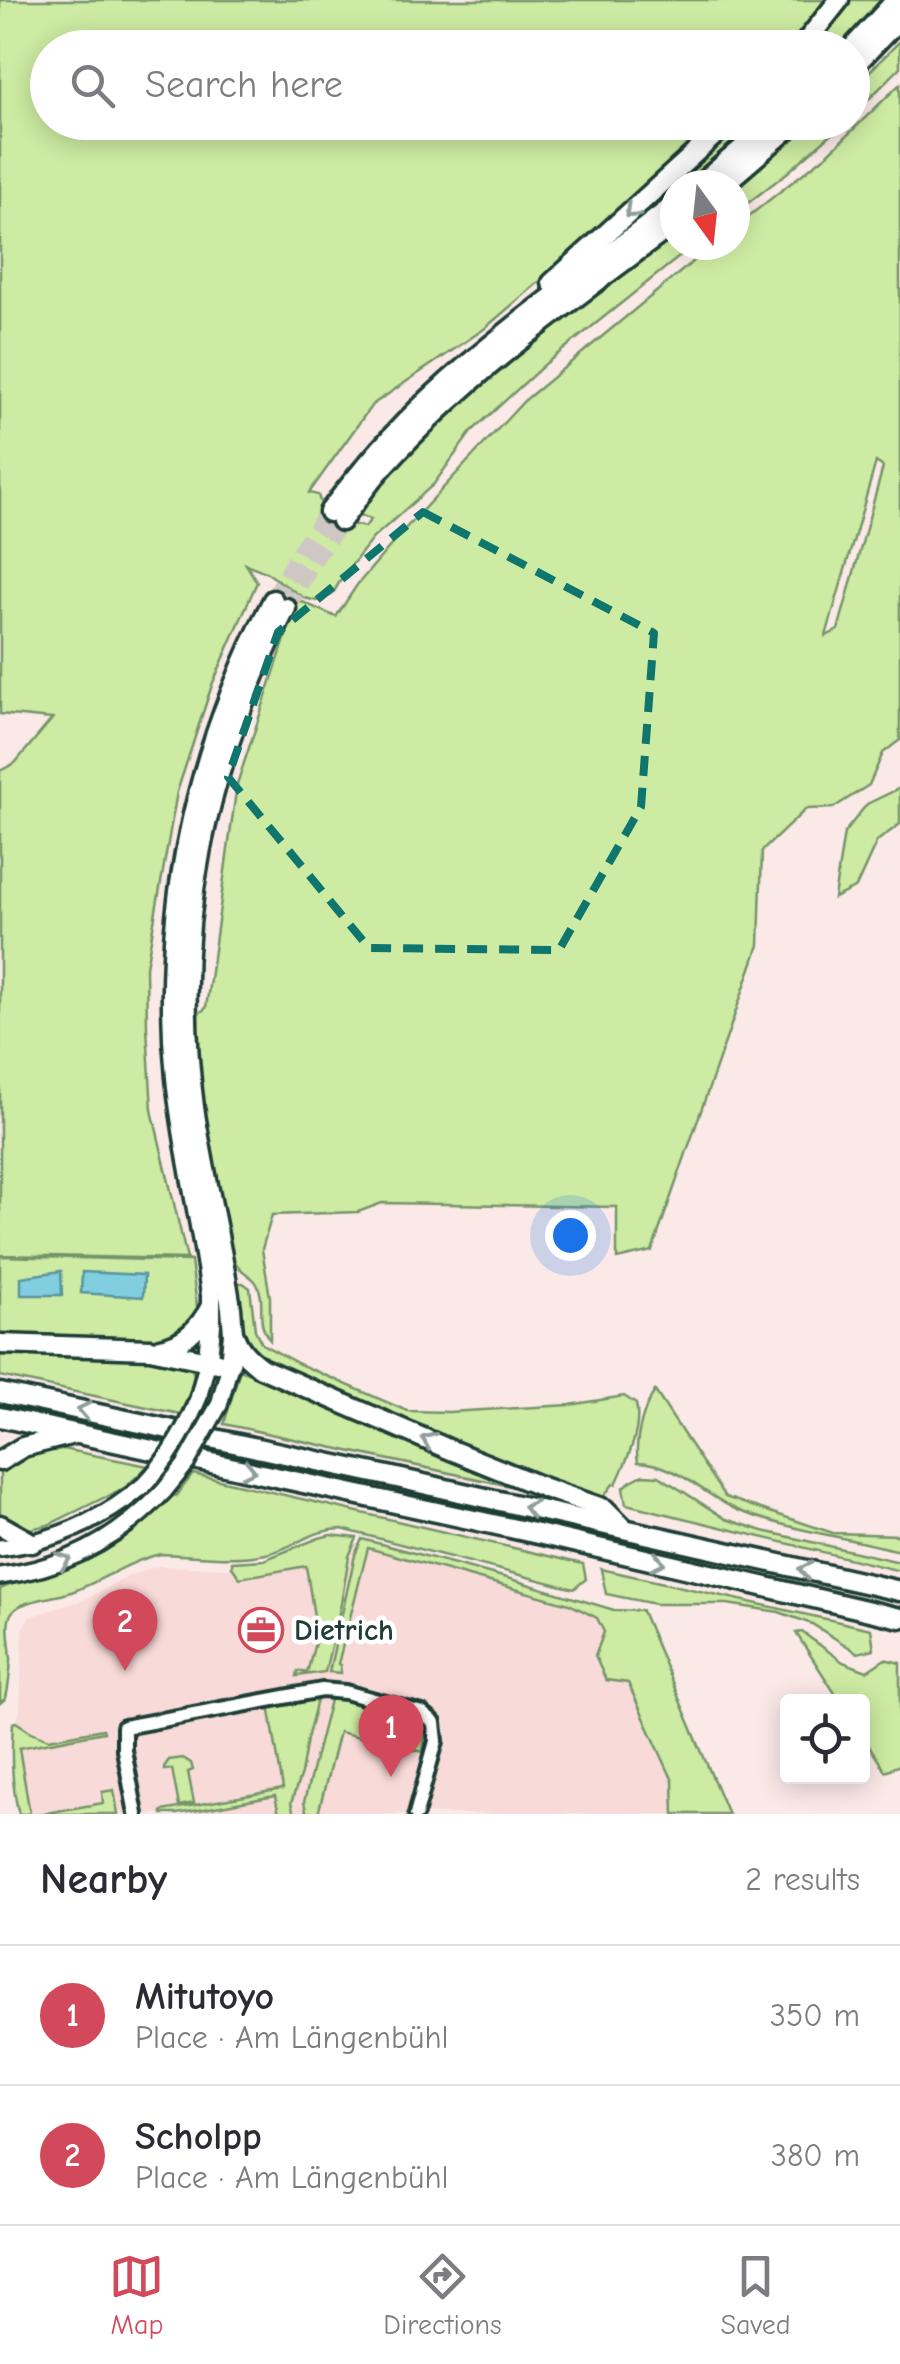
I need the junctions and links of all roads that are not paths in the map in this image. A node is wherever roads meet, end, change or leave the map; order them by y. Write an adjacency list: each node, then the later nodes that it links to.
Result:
1 (839, 0): 4 (highway)
2 (896, 0): 5 (highway)
3 (900, 18): 6 (highway)
4 (815, 30)
5 (868, 30)
6 (870, 49)
7 (710, 140): 14 (highway, one-way to 14)
8 (752, 140): 10 (highway)
9 (775, 140): 11 (highway)
10 (717, 170)
11 (740, 170)
12 (660, 215): 14 (highway)
13 (660, 234): 14 (highway)
14 (528, 316)
15 (279, 604): 16 (highway)
16 (217, 1277): 17 (highway); 18 (highway)
17 (212, 1306): 20 (highway); 21 (highway)
18 (233, 1333): 22 (highway); 23 (highway)
19 (0, 1344): 20 (highway)
20 (150, 1349): 21 (highway)
21 (208, 1360): 22 (highway); 30 (main road, bridge)
22 (230, 1366): 23 (highway); 32 (main road, one-way to 22, bridge)
23 (260, 1368): 29 (highway, one-way to 23)
24 (0, 1393): 29 (highway, one-way to 24)
25 (0, 1417): 26 (highway)
26 (77, 1433): 27 (highway); 34 (highway, one-way to 34)
27 (0, 1462)
28 (0, 1526): 30 (highway)
29 (625, 1530): 33 (highway, one-way to 29)
30 (32, 1542): 31 (main road)
31 (0, 1548)
32 (1, 1576)
33 (900, 1591)
34 (900, 1618)
35 (136, 1814): 36 (street)
36 (416, 1814)

